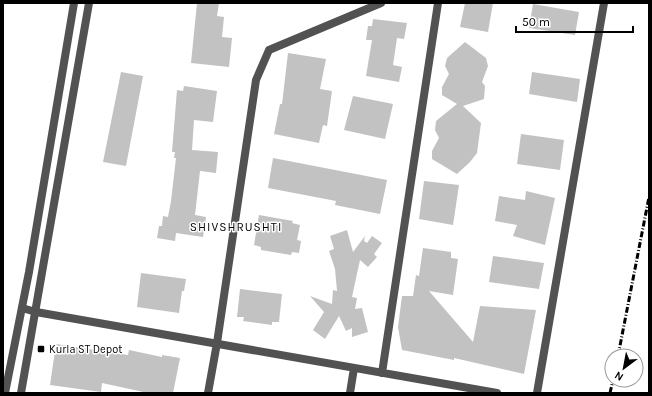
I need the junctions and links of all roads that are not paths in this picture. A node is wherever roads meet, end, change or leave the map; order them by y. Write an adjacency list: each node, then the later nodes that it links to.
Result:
1 (74, 3): 6 (street)
2 (89, 3): 7 (street)
3 (381, 3): 8 (street)
4 (438, 3): 10 (street)
5 (604, 3): 16 (street)
6 (22, 308): 7 (street); 11 (street)
7 (36, 312): 8 (street); 12 (street)
8 (217, 344): 9 (street); 13 (street)
9 (354, 368): 10 (street); 14 (street)
10 (382, 373): 15 (street)
11 (5, 393)
12 (21, 393)
13 (208, 393)
14 (350, 393)
15 (497, 393)
16 (537, 393)

